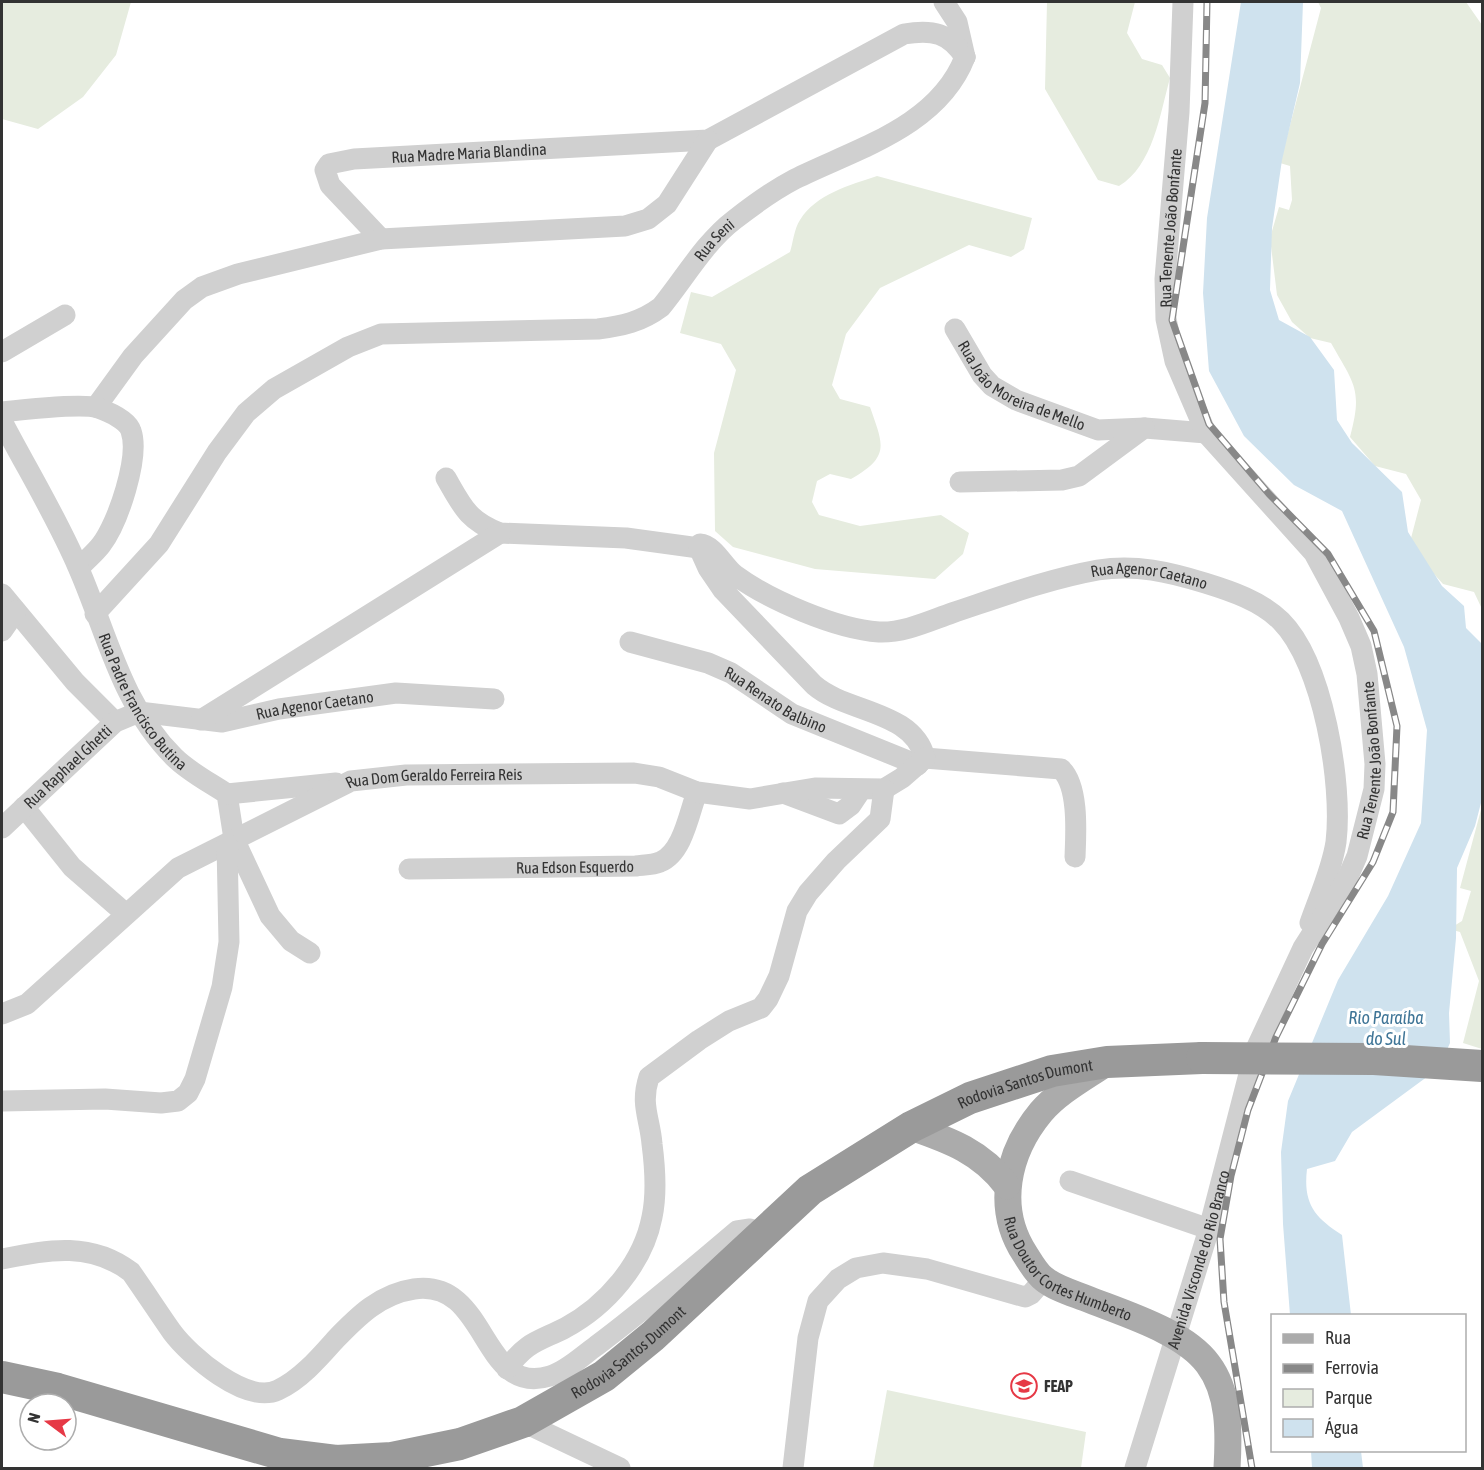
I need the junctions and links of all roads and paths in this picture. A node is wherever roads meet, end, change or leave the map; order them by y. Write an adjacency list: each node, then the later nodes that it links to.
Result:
1 (944, 2): 3 (street)
2 (1183, 2): 13 (street, Rua Tenente João Bonfante)
3 (965, 57): 4 (street, Rua Madre Maria Blandina); 21 (street, Rua Seni)
4 (708, 140): 5 (street, Rua Madre Maria Blandina); 5 (street, Rua Madre Maria Blandina)
5 (381, 239): 9 (street, Rua Madre Maria Blandina)
6 (65, 315): 8 (street)
7 (955, 330): 12 (street, Rua João Moreira de Mello)
8 (2, 352)
9 (96, 407): 10 (street); 18 (street)
10 (2, 412)
11 (2, 421): 18 (street, Rua Padre Francisco Butina)
12 (1145, 428): 13 (street, Rua João Moreira de Mello); 15 (street)
13 (1206, 433): 38 (street, Rua Tenente João Bonfante)
14 (446, 478): 16 (street, Rua Agenor Caetano)
15 (960, 482)
16 (500, 533): 17 (street, Rua Agenor Caetano); 26 (street)
17 (699, 548): 28 (street); 38 (street, Rua Agenor Caetano)
18 (79, 568): 21 (street, Rua Padre Francisco Butina)
19 (2, 594): 20 (street)
20 (16, 611): 22 (street); 27 (street)
21 (95, 614): 25 (street, Rua Padre Francisco Butina)
22 (2, 631)
23 (630, 642): 28 (street, Rua Renato Balbino)
24 (494, 699): 26 (street, Rua Agenor Caetano)
25 (139, 712): 26 (street, Rua Agenor Caetano); 27 (street, Rua Raphael Ghetti); 32 (street, Rua Padre Francisco Butina)
26 (201, 720)
27 (116, 722): 33 (street, Rua Raphael Ghetti)
28 (921, 761): 30 (street); 35 (street, Rua Renato Balbino)
29 (351, 781): 31 (street, Rua Dom Geraldo Ferreira Reis); 32 (street); 34 (street, Rua Dom Geraldo Ferreira Reis)
30 (884, 789): 31 (street, Rua Dom Geraldo Ferreira Reis); 53 (street)
31 (697, 792): 36 (street, Rua Edson Esquerdo)
32 (227, 794): 34 (street)
33 (9, 817): 37 (street)
34 (230, 842): 37 (street, Rua Dom Geraldo Ferreira Reis); 39 (street); 44 (street)
35 (1075, 857)
36 (408, 869)
37 (126, 914): 40 (street, Rua Dom Geraldo Ferreira Reis)
38 (1303, 948): 41 (street, Rua Tenente João Bonfante)
39 (310, 953)
40 (2, 1014)
41 (1255, 1051): 48 (street, Avenida Visconde do Rio Branco)
42 (1107, 1062): 43 (highway, Rodovia Santos Dumont, bridge); 45 (highway, Rodovia Santos Dumont); 47 (main road, Rua Doutor Cortes Humberto)
43 (1482, 1066)
44 (2, 1101)
45 (911, 1127): 47 (main road); 49 (highway, Rodovia Santos Dumont)
46 (1070, 1180): 48 (street)
47 (1007, 1186): 51 (main road, Rua Doutor Cortes Humberto)
48 (1209, 1229): 52 (street, Avenida Visconde do Rio Branco)
49 (762, 1234): 53 (street); 55 (highway, Rodovia Santos Dumont)
50 (2, 1258): 53 (street)
51 (1044, 1279): 52 (main road, Rua Doutor Cortes Humberto); 58 (street)
52 (1175, 1337): 56 (main road, Rua Doutor Cortes Humberto); 59 (street, Avenida Visconde do Rio Branco)
53 (507, 1369)
54 (2, 1377): 55 (highway, Rodovia Santos Dumont)
55 (523, 1422): 57 (street)
56 (1233, 1464)
57 (620, 1468)
58 (793, 1468)
59 (1135, 1468)

